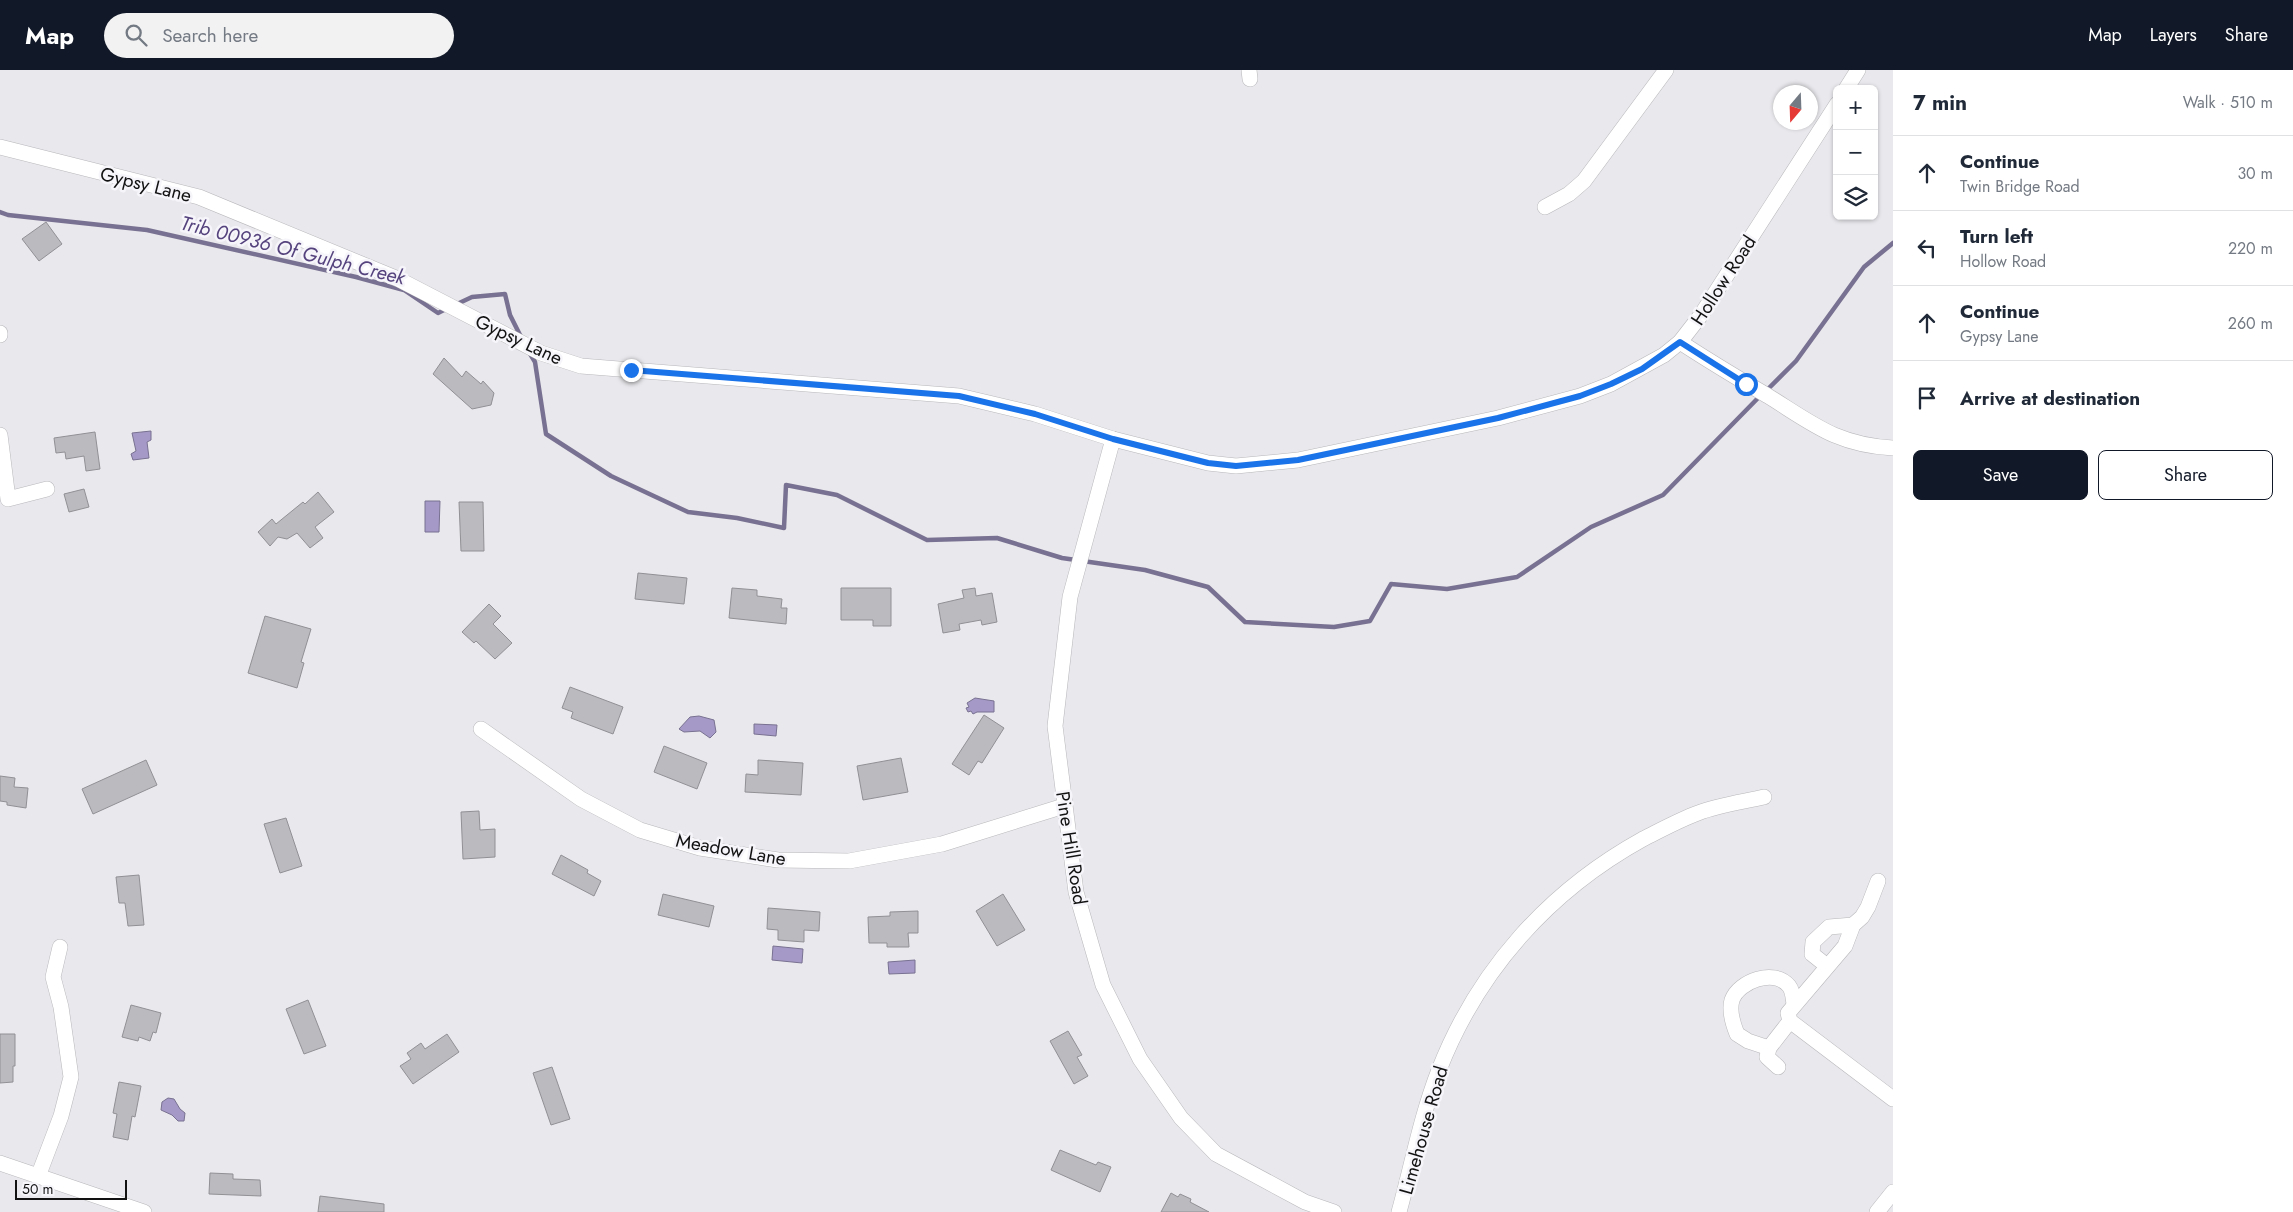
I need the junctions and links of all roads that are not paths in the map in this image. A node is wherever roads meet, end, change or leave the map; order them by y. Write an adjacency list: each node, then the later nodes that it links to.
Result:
1 (1666, 70): 4 (street)
2 (1833, 110): 5 (street, Hollow Road)
3 (0, 147): 7 (street, Gypsy Lane)
4 (1545, 207)
5 (1680, 342): 8 (street); 9 (street, Hollow Road)
6 (0, 435): 10 (street)
7 (1113, 439): 9 (street, Gypsy Lane); 13 (street, Pine Hill Road)
8 (1893, 448)
9 (1208, 463)
10 (46, 489)
11 (482, 729): 13 (street, Meadow Lane)
12 (1764, 797): 28 (street, Limehouse Road)
13 (1064, 806): 27 (street, Pine Hill Road)
14 (1878, 880): 15 (street)
15 (1853, 926): 17 (street); 17 (street)
16 (60, 947): 24 (street)
17 (1827, 966): 18 (street)
18 (1794, 1004): 19 (street); 20 (street)
19 (1790, 1021): 20 (street); 22 (street)
20 (1769, 1048): 21 (street)
21 (1778, 1067)
22 (1893, 1099)
23 (0, 1163): 24 (street)
24 (39, 1174): 26 (street)
25 (1893, 1192): 29 (street)
26 (144, 1212)
27 (1334, 1212)
28 (1399, 1212)
29 (1877, 1212)

